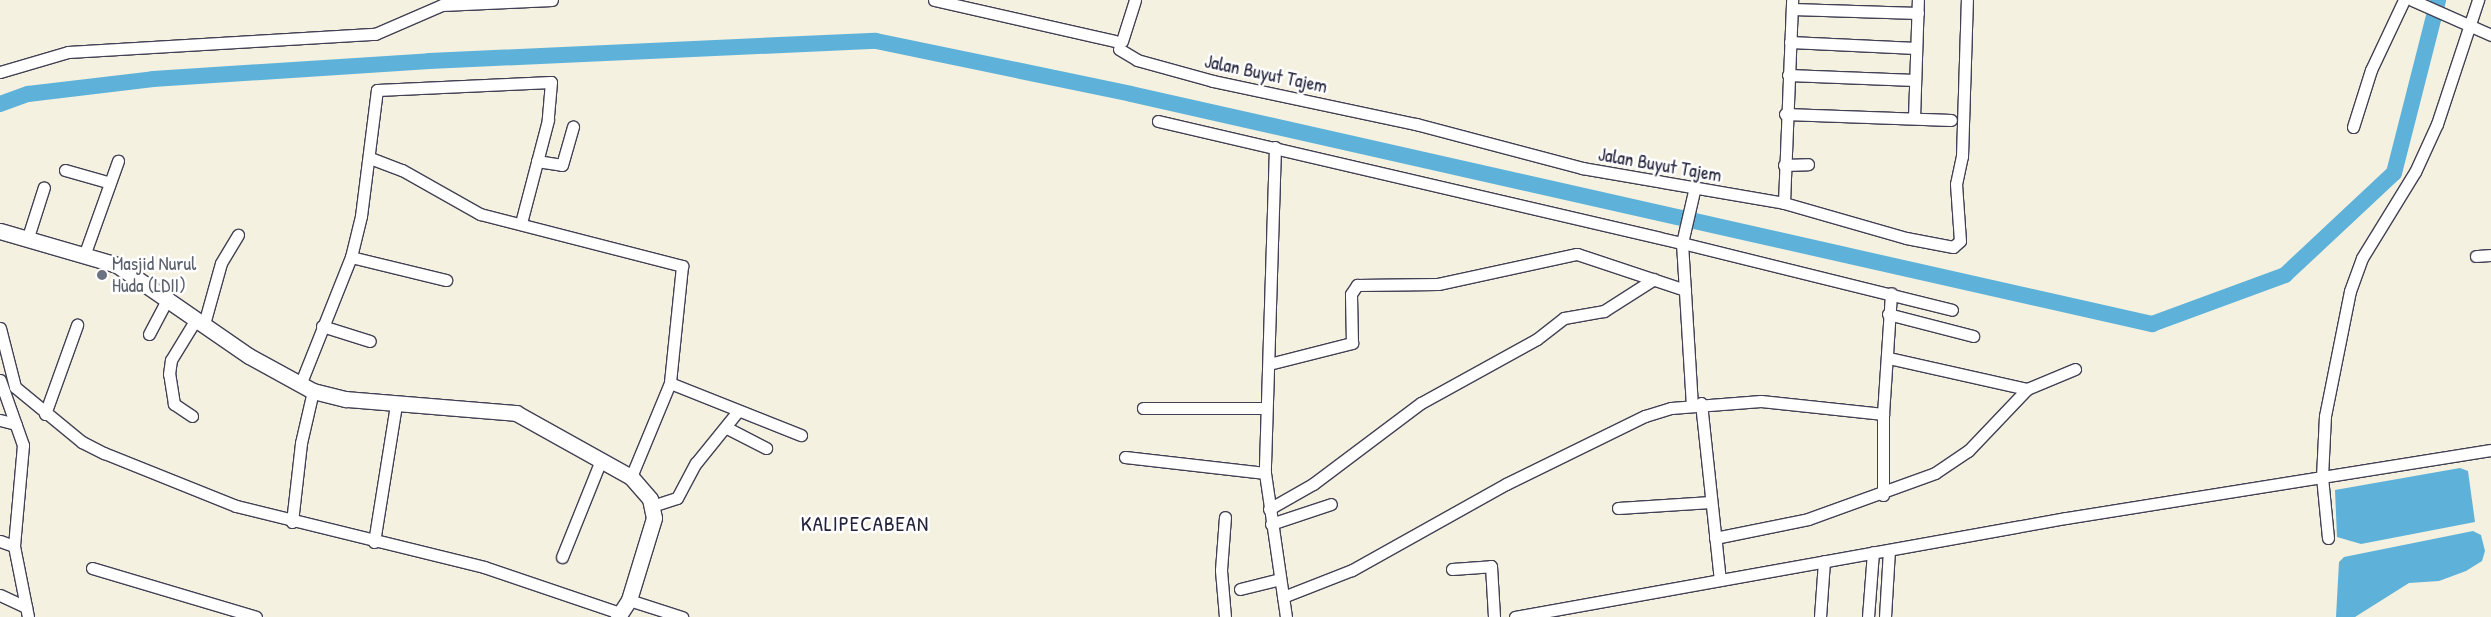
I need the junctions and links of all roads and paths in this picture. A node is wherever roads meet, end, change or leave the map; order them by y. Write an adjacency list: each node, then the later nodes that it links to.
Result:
1 (552, 0): 15 (street)
2 (934, 0): 13 (street, Jalan Buyut Tajem)
3 (1135, 0): 13 (street)
4 (1918, 0): 9 (street)
5 (1967, 0): 34 (street, Jalan Buyut Tajem)
6 (2410, 0): 10 (street); 23 (street)
7 (2478, 0): 10 (street)
8 (1792, 4): 9 (street); 12 (street)
9 (1918, 13): 14 (street)
10 (2462, 25): 11 (street); 85 (street)
11 (2491, 35)
12 (1790, 42): 14 (street); 16 (street)
13 (1118, 44): 33 (street, Jalan Buyut Tajem)
14 (1916, 48): 17 (street)
15 (0, 72)
16 (1788, 75): 17 (street); 18 (street)
17 (1915, 80): 19 (street)
18 (1785, 114): 19 (street); 29 (street)
19 (1914, 118): 20 (street)
20 (1951, 120)
21 (1158, 121): 24 (street)
22 (573, 127): 27 (street)
23 (2353, 127)
24 (1275, 148): 39 (street); 59 (street)
25 (370, 158): 27 (street); 35 (street); 43 (street)
26 (118, 161): 31 (street)
27 (537, 161): 35 (street)
28 (1808, 164): 29 (street)
29 (1784, 165): 34 (street)
30 (64, 170): 31 (street)
31 (107, 182): 40 (street)
32 (44, 187): 38 (street)
33 (1693, 194): 34 (street, Jalan Buyut Tajem); 39 (street)
34 (1784, 203)
35 (520, 223): 62 (street)
36 (0, 231): 38 (street)
37 (238, 235): 51 (street)
38 (28, 237): 40 (street)
39 (1682, 241): 46 (street); 47 (street)
40 (85, 253): 48 (street)
41 (2491, 255): 42 (street)
42 (2476, 256)
43 (350, 257): 45 (street); 53 (street)
44 (1654, 279): 46 (street); 59 (street); 91 (street)
45 (446, 280)
46 (1685, 290): 68 (street)
47 (1891, 293): 49 (street); 50 (street)
48 (168, 298): 51 (street); 55 (street)
49 (1952, 310)
50 (1888, 314): 56 (street); 58 (street)
51 (200, 322): 64 (street); 74 (street)
52 (77, 325): 72 (street)
53 (322, 326): 57 (street); 64 (street)
54 (0, 328): 63 (street)
55 (149, 334)
56 (1973, 336)
57 (370, 341)
58 (1889, 358): 65 (street); 73 (street)
59 (1269, 364): 70 (street)
60 (2075, 369): 65 (street)
61 (0, 380): 66 (street)
62 (670, 383): 71 (street); 84 (street)
63 (15, 387): 66 (street); 72 (street)
64 (306, 388): 67 (street); 93 (street)
65 (2027, 389): 86 (street)
66 (7, 399): 76 (street)
67 (396, 404): 82 (street); 98 (street)
68 (1697, 404): 73 (street); 87 (street); 110 (street)
69 (1143, 408): 70 (street)
70 (1265, 408): 83 (street)
71 (738, 411): 77 (street); 78 (street)
72 (45, 414): 93 (street)
73 (1883, 414): 86 (street)
74 (192, 416)
75 (0, 420): 76 (street)
76 (16, 424): 99 (street)
77 (727, 428): 79 (street); 89 (street)
78 (801, 435)
79 (766, 448)
80 (2485, 452): 85 (street)
81 (1125, 457): 83 (street)
82 (602, 460): 84 (street); 102 (street)
83 (1265, 473): 91 (street)
84 (631, 478): 89 (street)
85 (2319, 478): 96 (street); 100 (street)
86 (1883, 495): 95 (street)
87 (1711, 502): 90 (street); 95 (street)
88 (1331, 504): 94 (street)
89 (652, 506): 111 (street)
90 (1618, 508)
91 (1269, 509): 94 (street)
92 (1225, 517): 118 (street)
93 (292, 522): 98 (street)
94 (1271, 524): 106 (street)
95 (1715, 538): 107 (street)
96 (2328, 538)
97 (0, 541): 99 (street)
98 (374, 542): 113 (street)
99 (14, 546): 112 (street)
100 (1889, 550): 101 (street); 115 (street)
101 (1873, 552): 103 (street); 114 (street)
102 (562, 557)
103 (1824, 561): 107 (street); 122 (street)
104 (92, 568): 116 (street)
105 (1452, 569): 120 (street)
106 (1280, 579): 108 (street); 110 (street)
107 (1716, 581): 121 (street)
108 (1240, 588)
109 (0, 595): 112 (street)
110 (1283, 597): 119 (street)
111 (629, 600): 113 (street); 117 (street)
112 (27, 612)
113 (619, 615)
114 (1869, 616): 115 (street)
115 (1885, 616)
116 (256, 617)
117 (682, 617)
118 (1225, 617)
119 (1286, 617)
120 (1494, 617)
121 (1515, 617)
122 (1820, 617)

